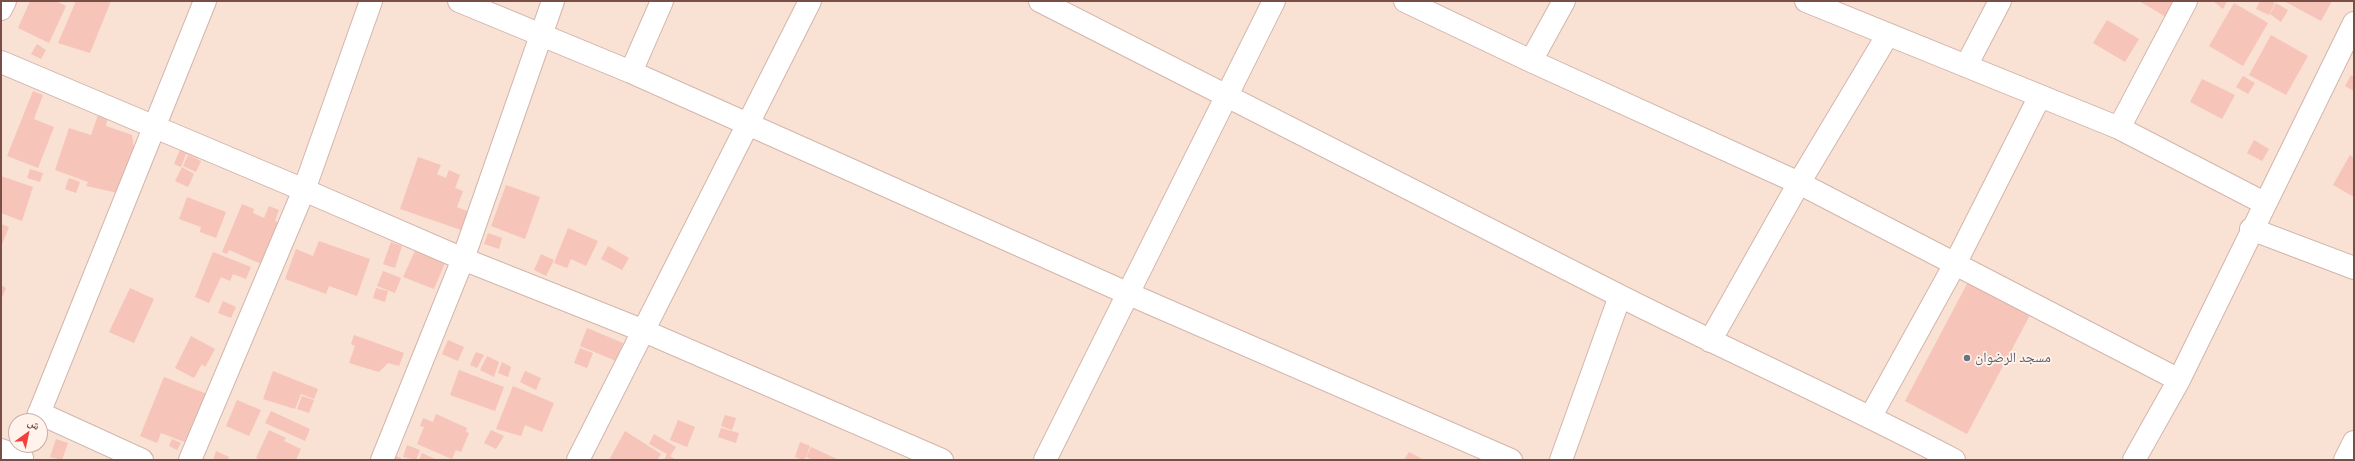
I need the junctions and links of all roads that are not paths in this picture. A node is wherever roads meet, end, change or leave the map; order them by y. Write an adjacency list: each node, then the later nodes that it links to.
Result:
1 (5, 1): 15 (street)
2 (205, 1): 26 (street)
3 (371, 1): 29 (street)
4 (459, 1): 17 (street)
5 (553, 1): 17 (street)
6 (662, 1): 22 (street)
7 (810, 1): 25 (street)
8 (1040, 1): 24 (street)
9 (1274, 1): 24 (street)
10 (1406, 1): 19 (street)
11 (1564, 1): 19 (street)
12 (2000, 1): 21 (street)
13 (2186, 1): 27 (street)
14 (1810, 2): 18 (street)
15 (1, 9)
16 (2354, 23): 30 (street)
17 (539, 36): 22 (street); 32 (street)
18 (1887, 36): 21 (street); 28 (street)
19 (1531, 61): 28 (street)
20 (1, 62): 26 (street)
21 (1966, 66): 23 (street)
22 (631, 72): 25 (street)
23 (2040, 96): 27 (street); 33 (street)
24 (1225, 97): 35 (street); 36 (street)
25 (746, 124): 35 (street); 37 (street)
26 (154, 128): 29 (street); 40 (street)
27 (2119, 128): 30 (street)
28 (1799, 183): 33 (street); 38 (street)
29 (304, 190): 32 (street); 47 (street)
30 (2264, 202): 31 (street)
31 (2251, 229): 34 (street); 39 (street)
32 (463, 260): 37 (street); 48 (street)
33 (1955, 264): 39 (street); 41 (street)
34 (2354, 268)
35 (1129, 294): 51 (street); 52 (street)
36 (1620, 296): 38 (street); 53 (street)
37 (644, 331): 49 (street); 50 (street)
38 (1710, 341): 41 (street)
39 (2179, 380): 55 (street)
40 (40, 413)
41 (1871, 416): 54 (street)
42 (48, 421): 46 (street)
43 (2354, 442): 56 (street)
44 (1, 450): 45 (street)
45 (23, 454)
46 (142, 460)
47 (190, 460)
48 (382, 460)
49 (578, 460)
50 (942, 460)
51 (1045, 460)
52 (1511, 460)
53 (1561, 460)
54 (1954, 460)
55 (2134, 460)
56 (2346, 460)

